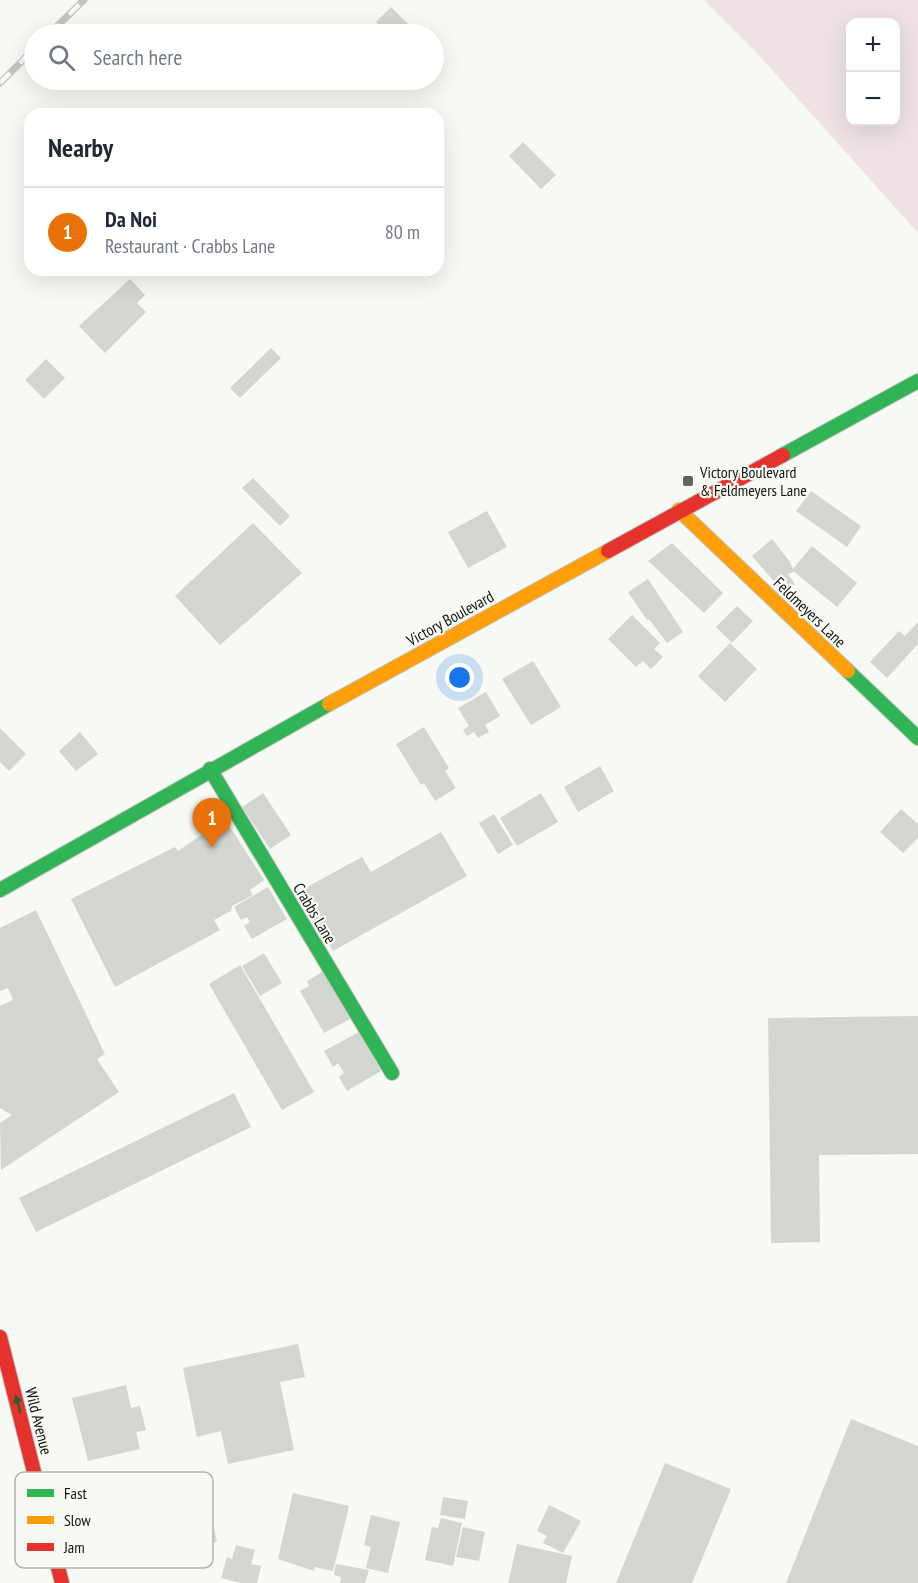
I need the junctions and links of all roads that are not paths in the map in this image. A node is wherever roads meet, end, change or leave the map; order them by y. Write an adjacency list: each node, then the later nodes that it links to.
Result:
1 (918, 381): 2 (street, Victory Boulevard)
2 (679, 510): 3 (street, Feldmeyers Lane); 4 (street, Victory Boulevard)
3 (918, 738)
4 (210, 769): 5 (street, Victory Boulevard); 6 (street, Crabbs Lane)
5 (0, 890)
6 (392, 1073)
7 (0, 1337): 8 (street, Wild Avenue, one-way to 7)
8 (34, 1472)
9 (58, 1568): 10 (street, Wild Avenue, one-way to 9)
10 (62, 1583)

